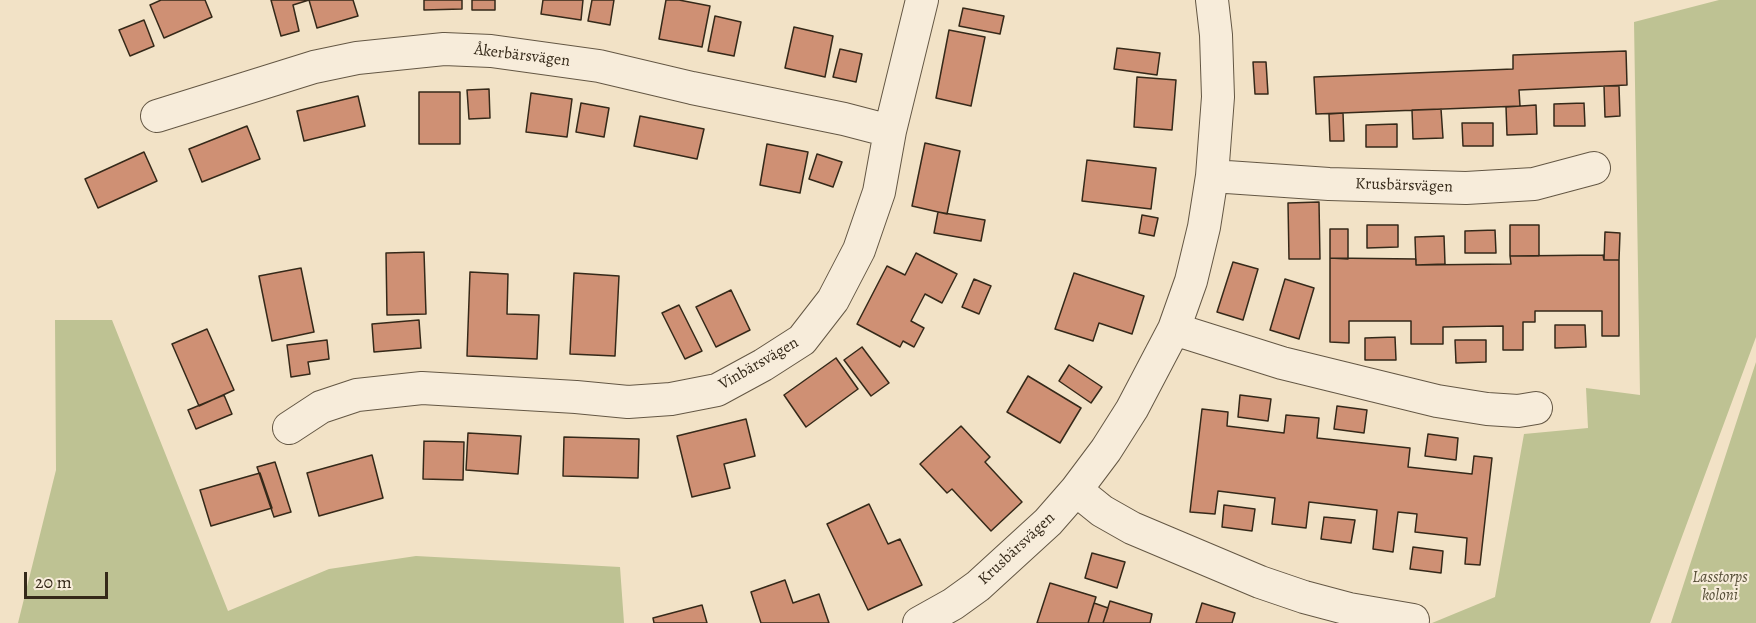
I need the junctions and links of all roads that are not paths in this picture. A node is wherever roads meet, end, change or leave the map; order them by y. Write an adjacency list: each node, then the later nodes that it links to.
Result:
1 (922, 0): 4 (street, Vinbärsvägen)
2 (1212, 0): 6 (street, Krusbärsvägen)
3 (157, 116): 4 (street, Åkerbärsvägen)
4 (890, 131): 9 (street, Vinbärsvägen)
5 (1594, 168): 6 (street, Krusbärsvägen)
6 (1212, 176): 7 (street, Krusbärsvägen)
7 (1174, 329): 8 (street); 10 (street, Krusbärsvägen)
8 (1536, 408)
9 (289, 428)
10 (1076, 490): 11 (street, Krusbärsvägen); 12 (street)
11 (961, 614): 13 (street, Krusbärsvägen)
12 (1413, 620)
13 (919, 623)

